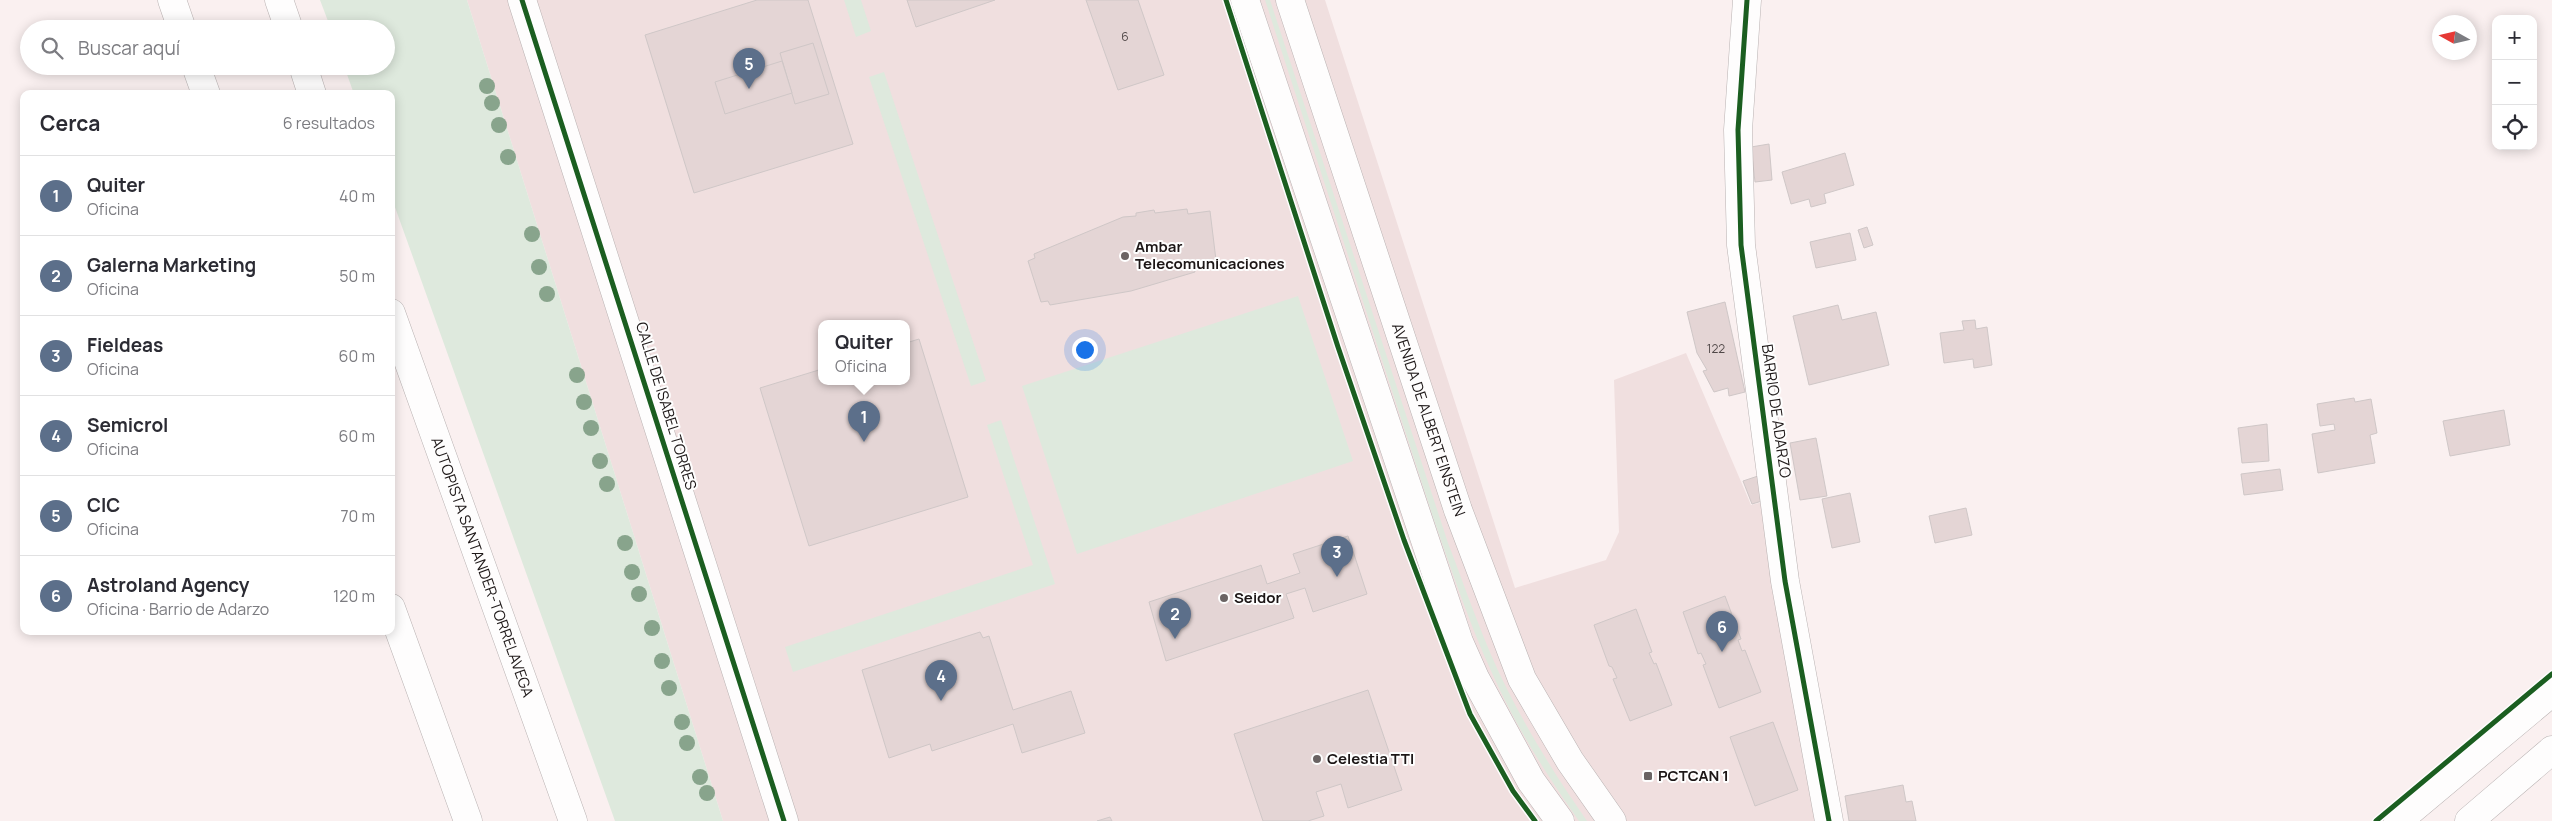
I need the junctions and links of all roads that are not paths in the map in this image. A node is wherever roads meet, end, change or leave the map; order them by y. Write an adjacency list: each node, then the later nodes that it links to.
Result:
1 (172, 0): 7 (main road)
2 (279, 0): 8 (main road)
3 (522, 0): 19 (main road, CALLE DE ISABEL TORRES)
4 (1245, 0): 20 (main road)
5 (1290, 0): 21 (main road, AVENIDA DE ALBERT EINSTEIN)
6 (1747, 0): 22 (main road, BARRIO DE ADARZO)
7 (179, 20)
8 (286, 20)
9 (199, 75): 11 (main road)
10 (305, 75): 12 (main road)
11 (205, 90)
12 (311, 90)
13 (395, 325): 18 (main road, AUTOPISTA SANTANDER-TORRELAVEGA)
14 (395, 619): 17 (main road)
15 (2552, 692): 23 (main road)
16 (2552, 750): 24 (main road)
17 (468, 821)
18 (573, 821)
19 (784, 821)
20 (1560, 821)
21 (1612, 821)
22 (1829, 821)
23 (2398, 821)
24 (2469, 821)

